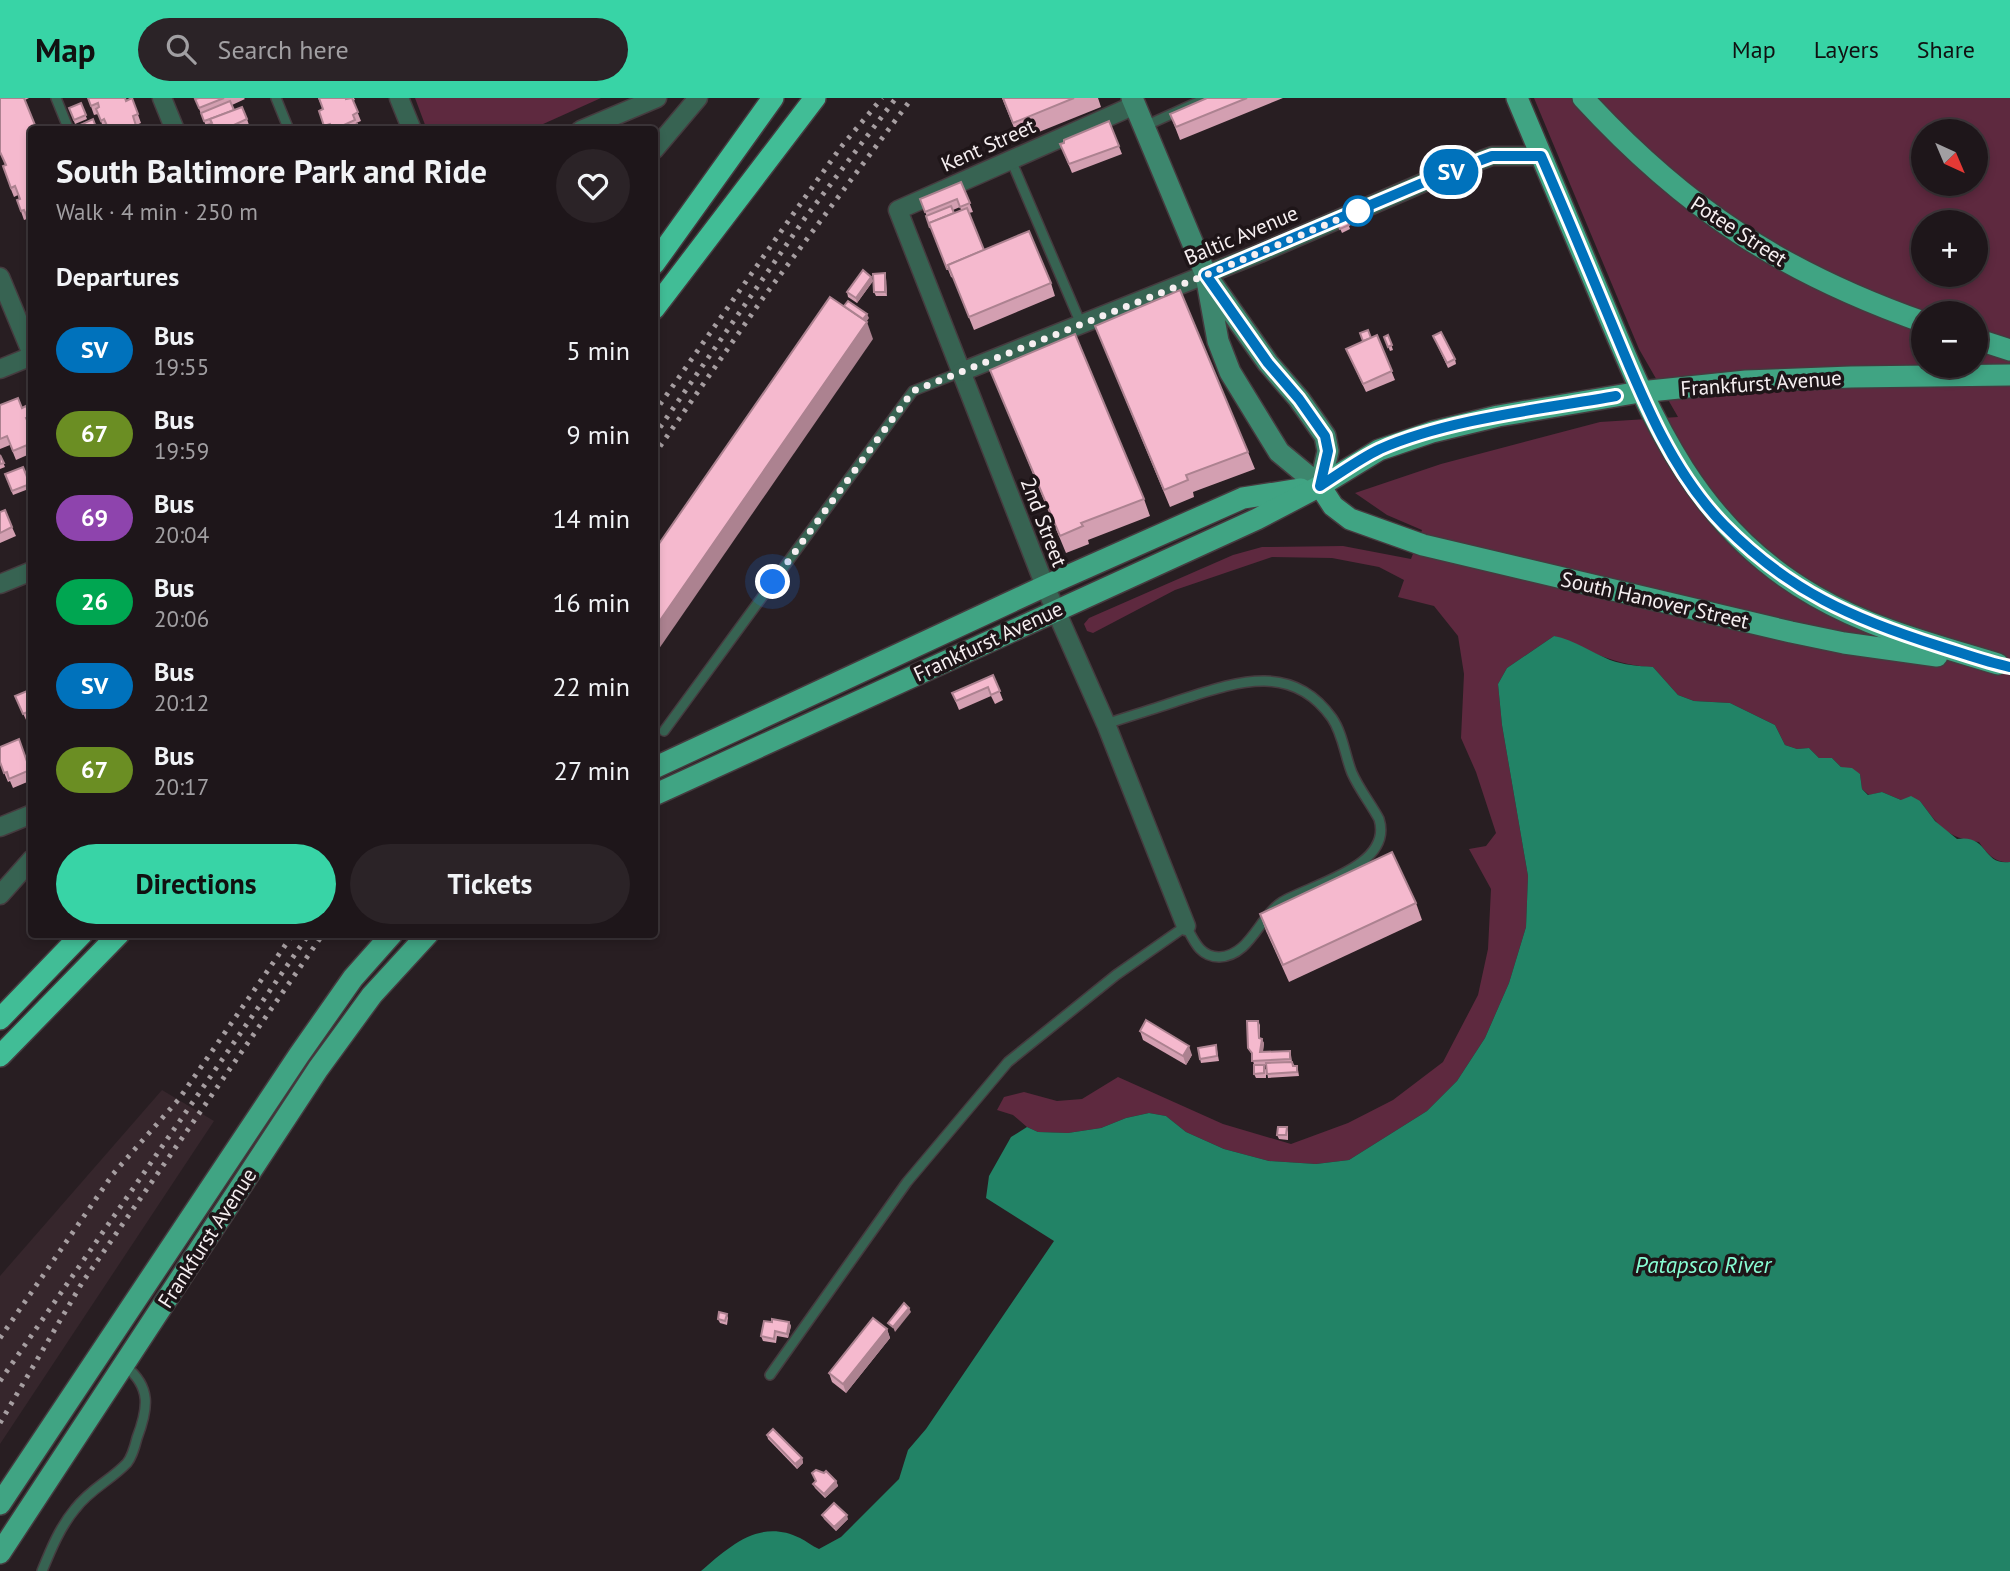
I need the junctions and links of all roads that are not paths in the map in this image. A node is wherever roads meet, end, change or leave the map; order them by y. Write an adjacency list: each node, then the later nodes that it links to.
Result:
1 (56, 98): 13 (lane)
2 (162, 98): 14 (street)
3 (276, 98): 15 (lane)
4 (399, 98): 16 (street)
5 (657, 98): 17 (street)
6 (698, 98): 19 (street)
7 (773, 98): 23 (highway)
8 (815, 98): 26 (highway)
9 (1207, 98): 18 (lane)
10 (1517, 98): 20 (main road)
11 (1583, 98): 27 (main road, Potee Street)
12 (1133, 101): 18 (main road, South Hanover Street); 21 (street, Kent Street)
13 (67, 126)
14 (173, 126)
15 (287, 126)
16 (410, 126)
17 (590, 126)
18 (1144, 126): 24 (main road, South Hanover Street)
19 (658, 145)
20 (1541, 156): 24 (street, Baltic Avenue); 38 (main road)
21 (1011, 160): 22 (street, Kent Street); 28 (lane)
22 (898, 210): 35 (street, 2nd Street)
23 (658, 258)
24 (1206, 275): 28 (street, Baltic Avenue); 33 (main road, South Hanover Street); 36 (main road, South Hanover Street)
25 (0, 277): 30 (street)
26 (658, 304)
27 (1911, 318)
28 (1081, 324): 35 (street, Baltic Avenue)
29 (1988, 343): 31 (main road)
30 (28, 345)
31 (2010, 350)
32 (28, 357): 34 (street)
33 (1264, 357): 36 (main road); 39 (main road, South Hanover Street)
34 (0, 369)
35 (961, 372): 42 (street, 2nd Street); 46 (lane)
36 (1230, 372): 39 (main road, South Hanover Street)
37 (2010, 375): 38 (main road, Frankfurst Avenue)
38 (1640, 392): 39 (main road, Frankfurst Avenue); 44 (main road)
39 (1320, 486): 42 (main road, Frankfurst Avenue); 43 (main road, Frankfurst Avenue); 44 (main road, South Hanover Street)
40 (28, 573): 41 (street)
41 (0, 584)
42 (1045, 586): 43 (street, 2nd Street); 47 (main road, Frankfurst Avenue)
43 (1056, 610): 45 (street, 2nd Street); 48 (main road, Frankfurst Avenue)
44 (2004, 666)
45 (1106, 724): 53 (street, 2nd Street); 53 (lane)
46 (664, 731)
47 (658, 766)
48 (658, 793)
49 (28, 816): 50 (street)
50 (0, 827)
51 (28, 864): 52 (street)
52 (0, 895)
53 (1186, 926): 62 (lane)
54 (78, 938): 58 (highway)
55 (116, 938): 59 (highway)
56 (388, 938): 60 (main road, Frankfurst Avenue)
57 (424, 938): 61 (main road, Frankfurst Avenue)
58 (0, 1019)
59 (0, 1056)
60 (102, 1351): 61 (main road); 63 (main road, Frankfurst Avenue)
61 (124, 1365): 64 (main road, Frankfurst Avenue); 65 (lane)
62 (770, 1375)
63 (0, 1504)
64 (0, 1553)
65 (43, 1571)

